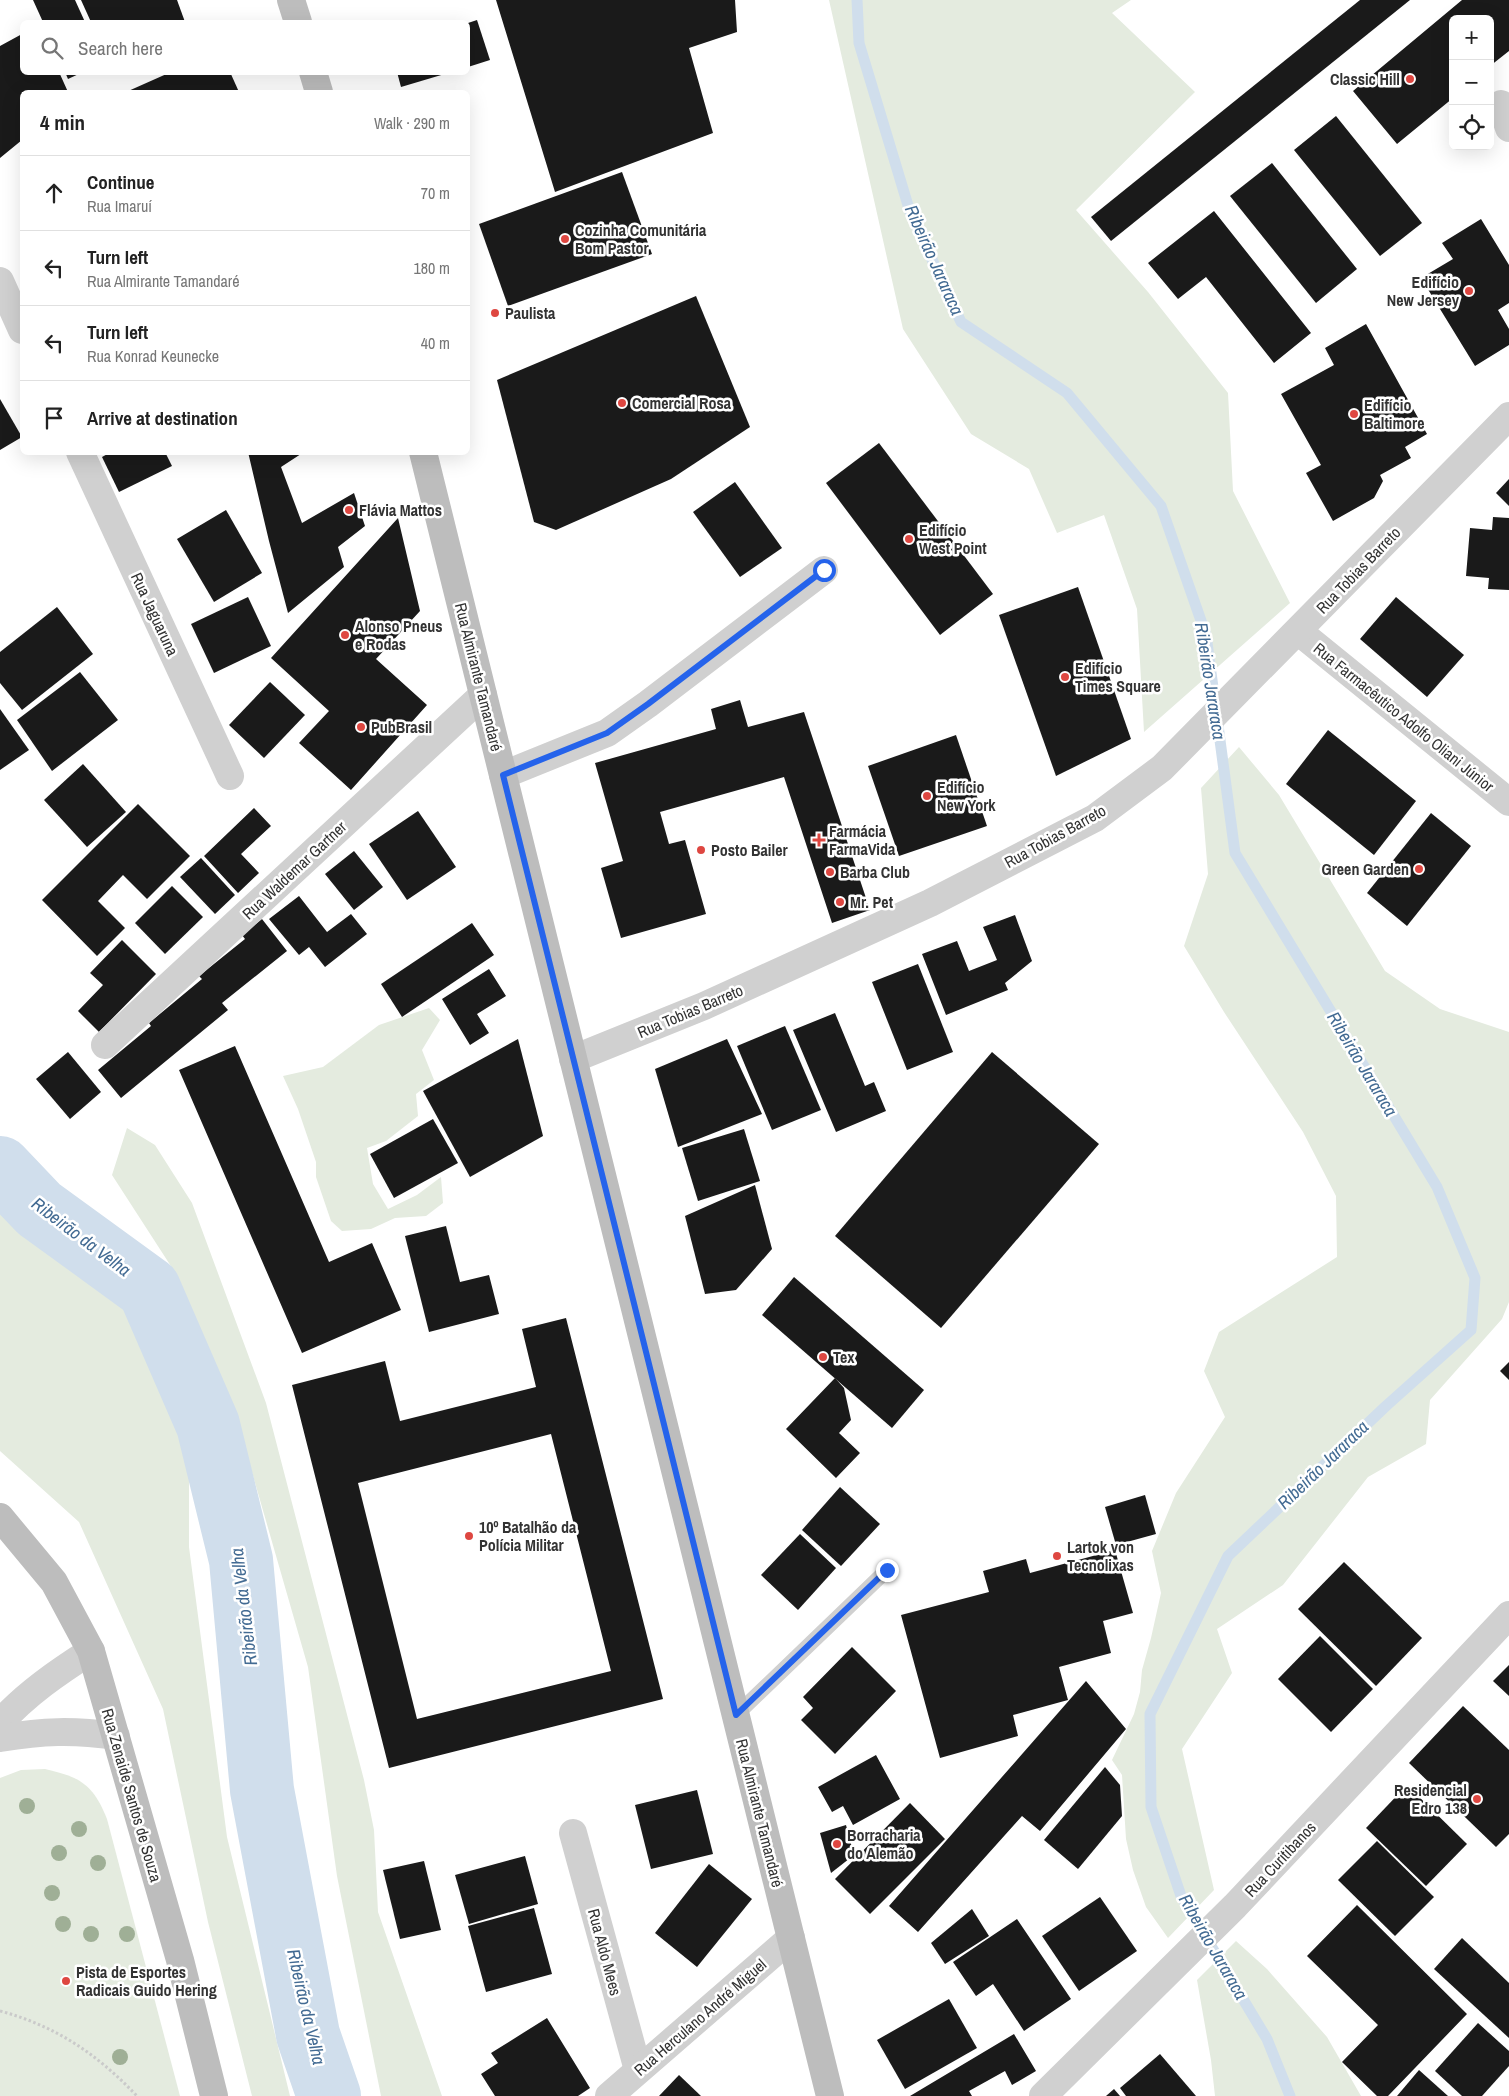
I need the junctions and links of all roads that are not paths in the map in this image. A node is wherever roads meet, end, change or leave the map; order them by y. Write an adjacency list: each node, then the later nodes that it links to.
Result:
1 (291, 0): 2 (main road)
2 (297, 20)
3 (314, 75): 4 (main road)
4 (318, 90)
5 (0, 282): 6 (street)
6 (20, 326)
7 (1509, 416): 11 (street, Rua Tobias Barreto)
8 (81, 455): 14 (street, Rua Jaguaruna)
9 (424, 455): 12 (main road, Rua Almirante Tamandaré)
10 (824, 570): 13 (street)
11 (1298, 631): 15 (street, Rua Farmacêutico Adolfo Oliani Júnior); 17 (street, Rua Tobias Barreto)
12 (484, 695): 13 (main road, Rua Almirante Tamandaré); 16 (street, Rua Waldemar Gartner)
13 (503, 775): 17 (main road, Rua Almirante Tamandaré)
14 (230, 776)
15 (1509, 802)
16 (105, 1045)
17 (574, 1059): 22 (main road, Rua Almirante Tamandaré)
18 (0, 1517): 21 (main road, Rua Zenaide Santos de Souza)
19 (887, 1570): 22 (lane)
20 (1509, 1615): 32 (street, Rua Curitibanos)
21 (91, 1651): 23 (street); 24 (main road, Rua Zenaide Santos de Souza)
22 (736, 1715): 27 (main road, Rua Almirante Tamandaré)
23 (0, 1724)
24 (116, 1736): 25 (street); 29 (main road, Rua Zenaide Santos de Souza)
25 (0, 1738)
26 (573, 1833): 28 (street, Rua Aldo Mees)
27 (791, 1938): 28 (street, Rua Herculano André Miguel); 31 (main road, Rua Almirante Tamandaré)
28 (638, 2070): 30 (street, Rua Herculano André Miguel)
29 (214, 2096)
30 (609, 2096)
31 (830, 2096)
32 (1043, 2096)

